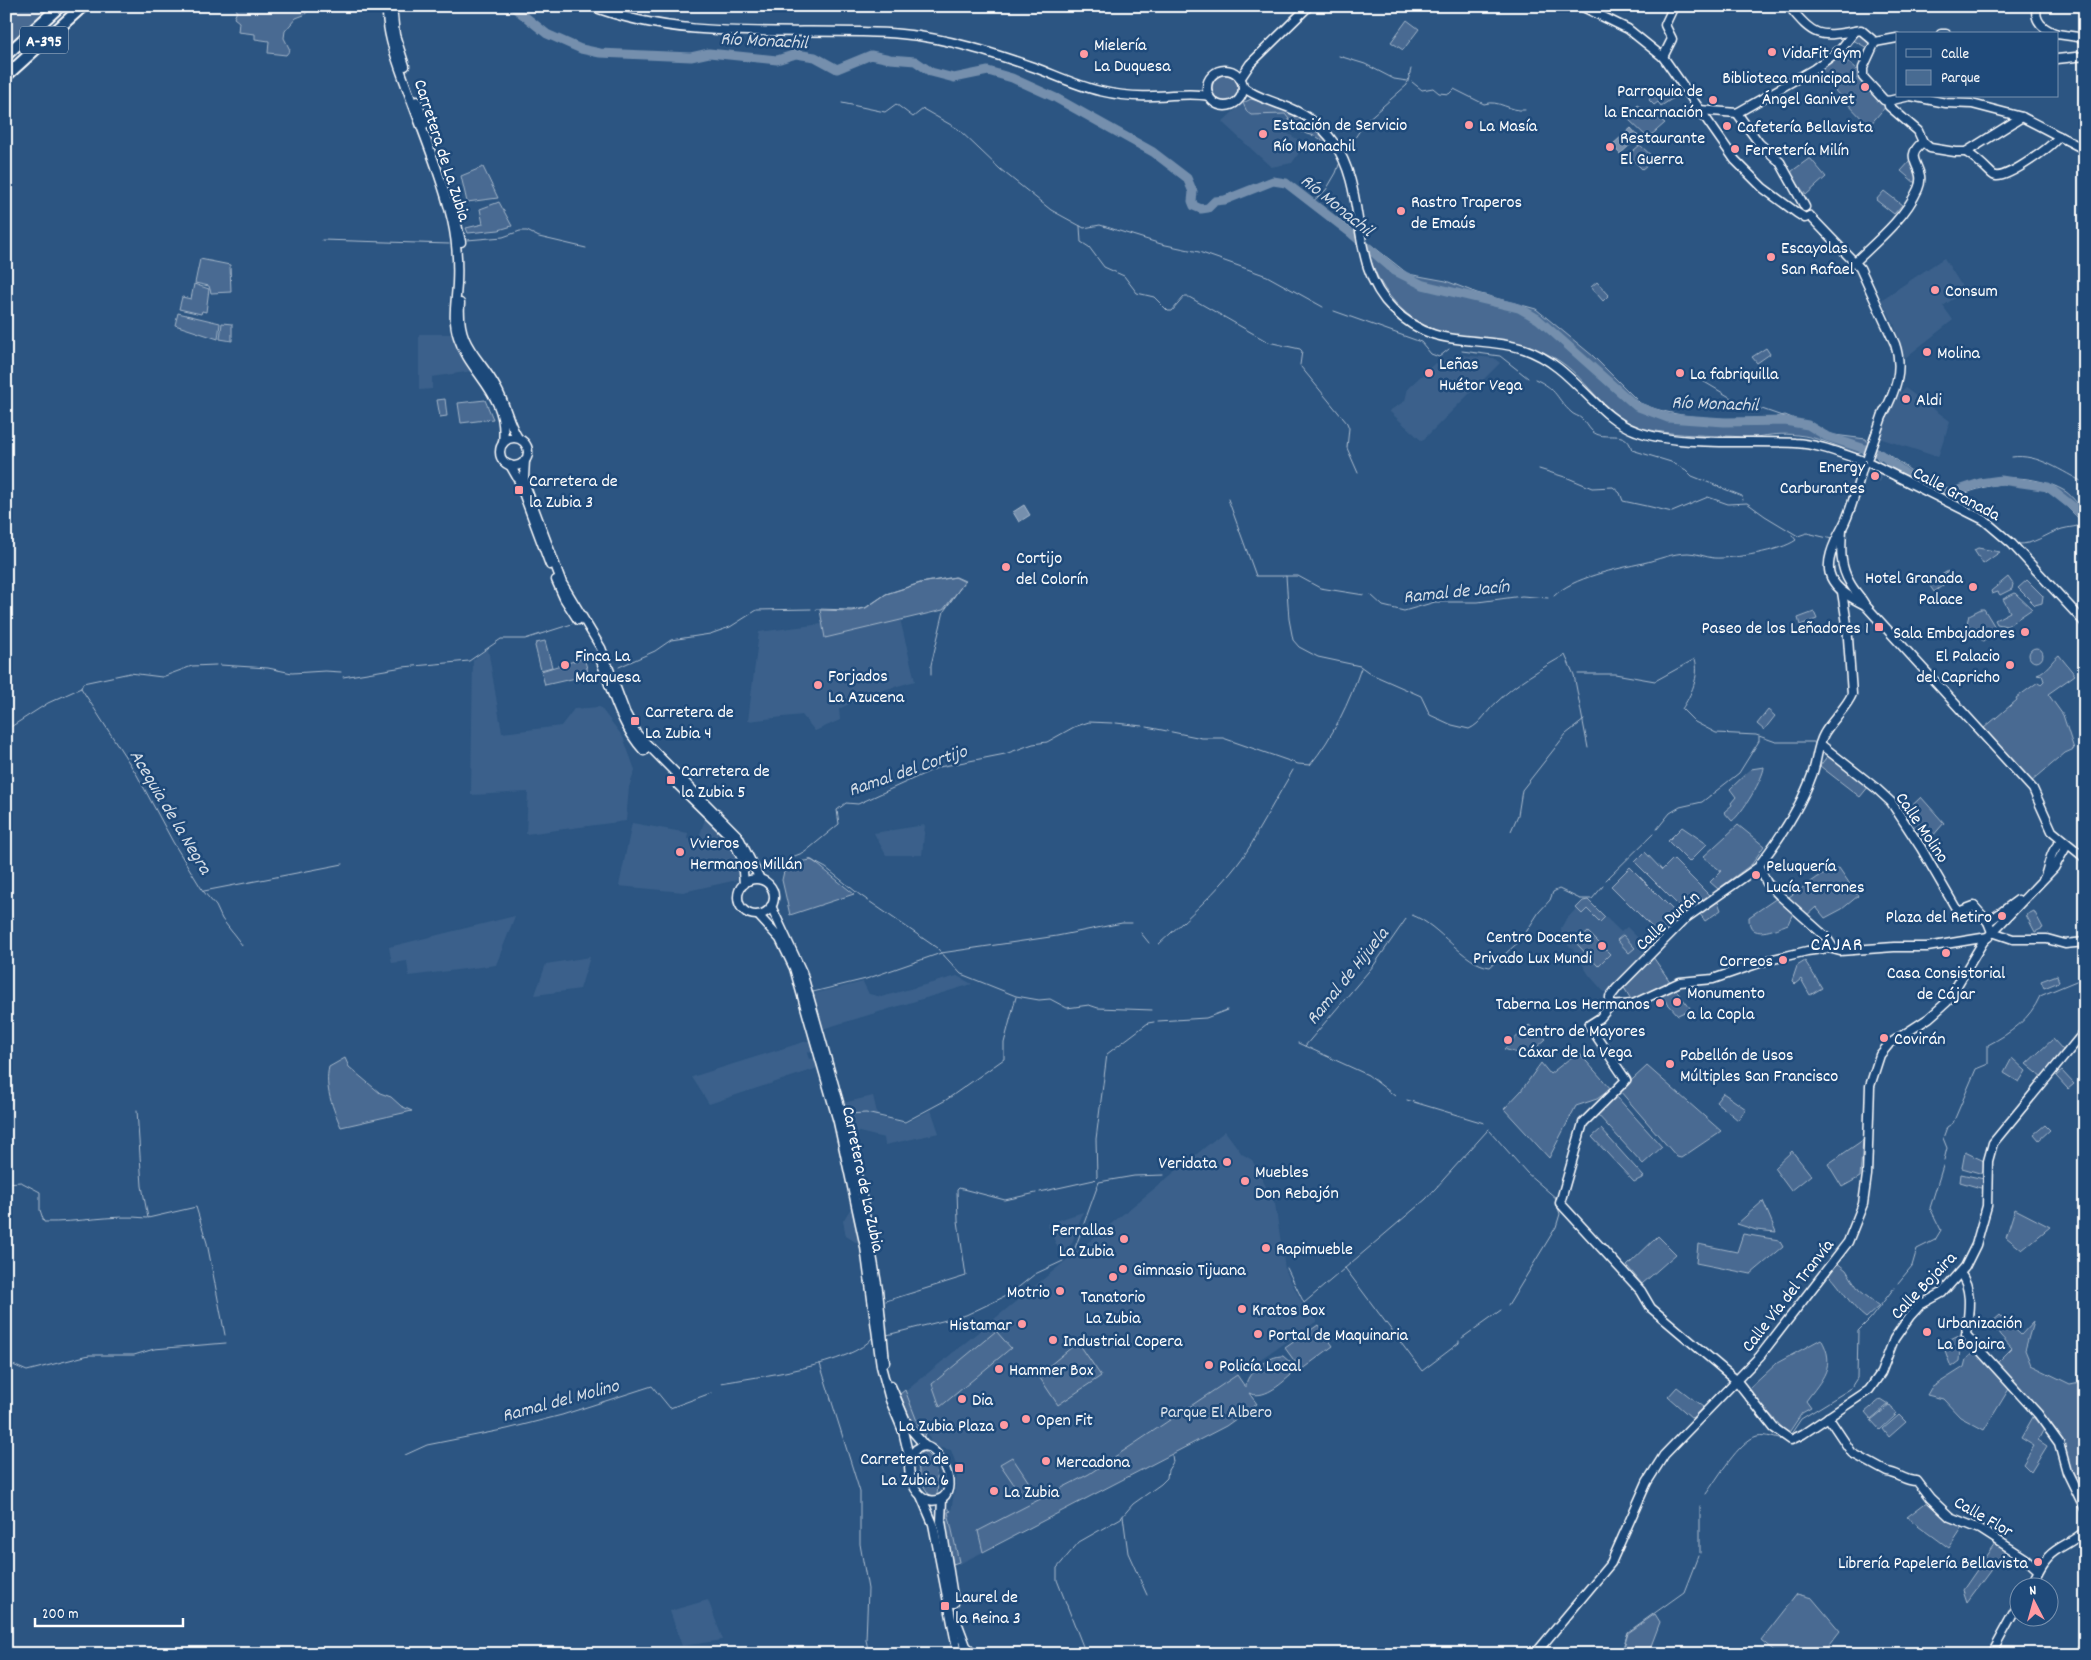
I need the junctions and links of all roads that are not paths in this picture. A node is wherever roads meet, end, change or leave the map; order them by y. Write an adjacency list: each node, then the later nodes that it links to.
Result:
1 (60, 6): 17 (highway, A-395)
2 (83, 6): 21 (highway, A-395)
3 (387, 6): 44 (street, Carretera de La Zubia)
4 (392, 6): 43 (street, Carretera de La Zubia)
5 (591, 6): 25 (street)
6 (1309, 6): 22 (street)
7 (1581, 6): 19 (street)
8 (1674, 6): 19 (street)
9 (1789, 6): 13 (street)
10 (2037, 6): 11 (street)
11 (2054, 32)
12 (2058, 34): 15 (street)
13 (1847, 35): 16 (street); 33 (street)
14 (1896, 38): 16 (street)
15 (2085, 38)
16 (1875, 42): 31 (street)
17 (6, 55)
18 (2085, 56): 20 (street)
19 (1663, 57): 32 (street)
20 (2058, 59)
21 (6, 76)
22 (1238, 76): 23 (street); 24 (street)
23 (1208, 83): 25 (street); 26 (street)
24 (1243, 87): 27 (street); 28 (street)
25 (1189, 93): 26 (street)
26 (1209, 96): 27 (street)
27 (1241, 98): 28 (street)
28 (1261, 98): 46 (street, Calle Granada)
29 (1901, 98): 31 (street)
30 (1920, 98): 34 (street)
31 (1888, 101): 36 (street)
32 (1699, 110): 33 (street); 40 (street)
33 (1737, 113): 39 (street)
34 (2022, 117): 35 (street); 38 (street)
35 (2059, 136): 37 (street); 38 (street)
36 (1923, 142): 38 (street); 42 (street)
37 (2083, 148)
38 (1966, 152)
39 (1805, 207): 40 (street); 41 (street)
40 (1800, 214): 41 (street)
41 (1810, 216): 42 (street)
42 (1855, 262): 46 (street)
43 (518, 438): 44 (street); 45 (street)
44 (503, 443): 47 (street)
45 (525, 460): 47 (street); 62 (street)
46 (1866, 460): 48 (street); 54 (street, Calle Granada)
47 (510, 465): 63 (street)
48 (1842, 529): 49 (street); 50 (street)
49 (1829, 558): 50 (street); 52 (street)
50 (1842, 563): 51 (street)
51 (1850, 584): 52 (street); 53 (street)
52 (1843, 592): 53 (street); 55 (street)
53 (1866, 605): 56 (street)
54 (2085, 624)
55 (1820, 744): 60 (street); 67 (street, Calle Molino)
56 (2052, 831): 57 (street); 58 (street)
57 (2067, 845): 58 (street); 59 (street); 61 (street)
58 (2053, 853): 61 (street)
59 (2085, 858)
60 (1759, 867): 70 (street); 71 (street, Calle Durán)
61 (2044, 878): 64 (street)
62 (760, 880): 63 (street); 65 (street)
63 (744, 884): 66 (street)
64 (2028, 895): 67 (street); 68 (street)
65 (771, 906): 66 (street); 76 (street, Carretera de La Zubia)
66 (758, 915): 77 (street, Carretera de La Zubia)
67 (1988, 922): 68 (street)
68 (1990, 935): 69 (street); 70 (street); 74 (street, Calle Vía del Tranvía)
69 (2085, 942)
70 (1834, 948): 71 (street)
71 (1610, 1006): 74 (street)
72 (2085, 1031): 73 (street, Calle Bojaira)
73 (1961, 1272): 75 (street, Calle Bojaira); 80 (street)
74 (1736, 1380): 75 (street, Calle Bojaira); 89 (street, Calle Vía del Tranvía)
75 (1828, 1417): 82 (street, Calle Flor)
76 (925, 1446): 77 (street); 79 (street)
77 (910, 1461): 78 (street)
78 (921, 1496): 79 (street); 84 (street)
79 (942, 1499): 84 (street)
80 (2085, 1509)
81 (2085, 1531): 82 (street)
82 (2038, 1570): 83 (street)
83 (2036, 1578)
84 (955, 1622): 87 (street); 88 (street)
85 (2008, 1623): 90 (street)
86 (2085, 1645): 91 (street)
87 (962, 1654)
88 (975, 1654)
89 (1536, 1654)
90 (1991, 1654)
91 (2078, 1654)

